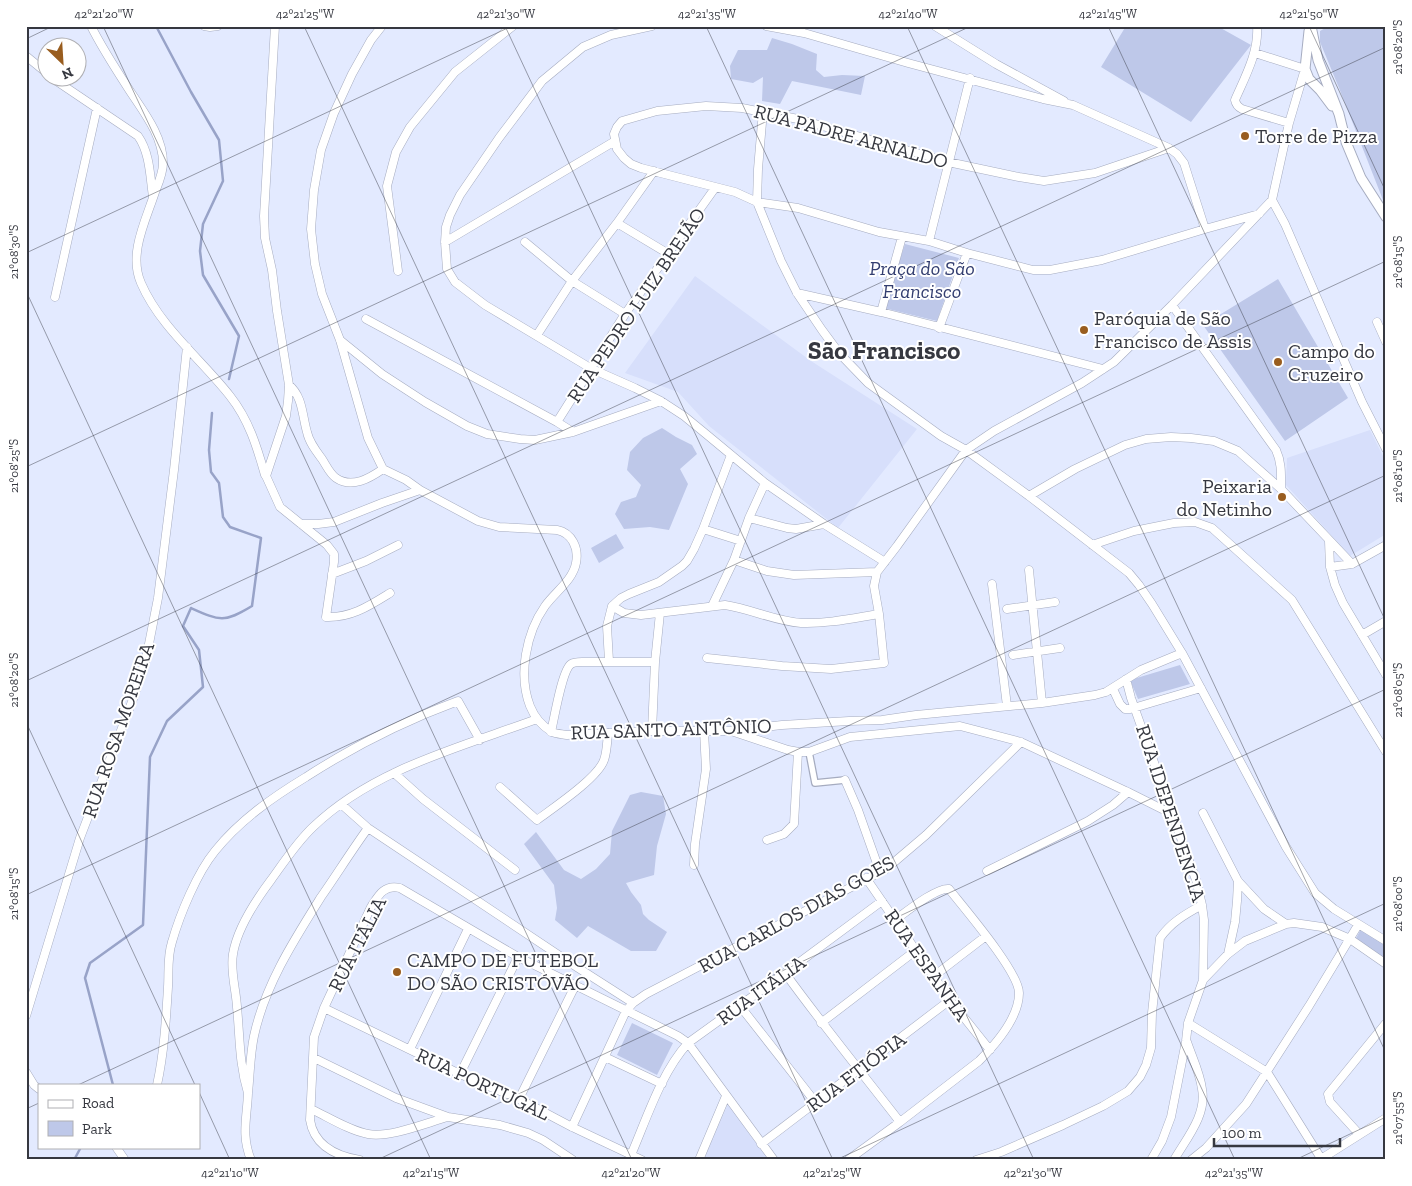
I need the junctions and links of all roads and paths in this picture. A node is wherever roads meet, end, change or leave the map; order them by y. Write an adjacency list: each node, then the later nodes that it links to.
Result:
1 (91, 26): 32 (street)
2 (204, 26): 3 (street)
3 (218, 26)
4 (275, 26): 61 (street)
5 (382, 26): 56 (street)
6 (513, 26): 45 (street)
7 (652, 26): 41 (street)
8 (766, 26): 18 (street)
9 (935, 26): 22 (street)
10 (1257, 26): 12 (street)
11 (1310, 26): 14 (street); 16 (street)
12 (1254, 53): 16 (street); 26 (street)
13 (26, 56): 15 (street)
14 (1319, 64): 16 (street); 17 (street)
15 (38, 66)
16 (1305, 69): 19 (street); 21 (street)
17 (1323, 74): 19 (street); 25 (street)
18 (970, 78): 22 (street); 29 (street)
19 (1309, 79): 21 (street); 25 (street)
20 (67, 88): 23 (street)
21 (1298, 89): 26 (street)
22 (1073, 105): 28 (street)
23 (98, 108): 32 (street); 48 (street)
24 (763, 111): 27 (street, RUA PADRE ARNALDO); 29 (street, RUA PADRE ARNALDO); 34 (street)
25 (1339, 114): 36 (street)
26 (1289, 123): 33 (street)
27 (615, 141): 30 (street); 41 (street)
28 (1170, 148): 29 (street, RUA PADRE ARNALDO); 38 (street)
29 (948, 162): 40 (street)
30 (654, 171): 31 (street); 37 (street)
31 (715, 188): 34 (street); 44 (street, RUA PEDRO LUIZ BREJÃO)
32 (153, 199): 58 (street)
33 (1272, 200): 35 (street); 65 (street)
34 (757, 202): 39 (street); 47 (street)
35 (1259, 214): 38 (street); 49 (street)
36 (1386, 217)
37 (617, 223): 44 (street); 46 (street)
38 (1205, 229): 43 (street)
39 (902, 236): 40 (street); 50 (street)
40 (929, 241): 43 (street)
41 (445, 242): 55 (street)
42 (525, 242): 46 (street)
43 (967, 253): 54 (street)
44 (667, 254): 51 (street, RUA PEDRO LUIZ BREJÃO)
45 (398, 271)
46 (572, 281): 51 (street); 55 (street)
47 (797, 293): 50 (street); 66 (street)
48 (55, 297)
49 (1172, 305): 60 (street); 71 (street)
50 (881, 312): 54 (street)
51 (625, 314): 59 (street, RUA PEDRO LUIZ BREJÃO)
52 (366, 319): 63 (street)
53 (1377, 322): 57 (street)
54 (939, 328): 60 (street)
55 (537, 336): 59 (street)
56 (340, 340): 64 (street); 68 (street)
57 (1386, 342)
58 (187, 347): 69 (street); 165 (street, RUA ROSA MOREIRA)
59 (592, 369): 62 (street); 63 (street, RUA PEDRO LUIZ BREJÃO)
60 (1103, 370): 66 (street)
61 (289, 385): 68 (street); 69 (street)
62 (661, 401): 64 (street); 67 (street)
63 (557, 422): 64 (street)
64 (573, 432)
65 (1386, 449)
66 (966, 450): 73 (street); 84 (street)
67 (731, 455): 70 (street); 77 (street)
68 (383, 469): 72 (street, RUA SANTO ANTÔNIO)
69 (266, 476): 75 (street)
70 (765, 483): 74 (street); 76 (street)
71 (1281, 489): 73 (street); 79 (street)
72 (420, 490): 75 (street); 115 (street, RUA SANTO ANTÔNIO)
73 (1029, 496): 81 (street)
74 (749, 518): 76 (street); 78 (street)
75 (301, 524): 89 (street)
76 (824, 524): 84 (street)
77 (703, 529): 78 (street); 93 (street)
78 (741, 541): 83 (street)
79 (1329, 541): 85 (street); 86 (street)
80 (398, 545): 89 (street)
81 (1092, 545): 103 (street); 127 (street)
82 (1386, 545): 85 (street)
83 (734, 560): 88 (street); 94 (street)
84 (885, 562): 88 (street)
85 (1352, 564): 86 (street)
86 (1330, 567): 100 (street)
87 (1029, 570): 95 (street)
88 (877, 572): 98 (street)
89 (332, 574): 91 (street)
90 (992, 584): 113 (street)
91 (390, 593)
92 (1055, 602): 95 (street)
93 (612, 606): 97 (street); 106 (street)
94 (712, 606): 97 (street); 98 (street)
95 (1032, 606): 96 (street); 102 (street)
96 (1007, 609)
97 (660, 613): 107 (street)
98 (880, 614): 105 (street)
99 (1386, 621): 100 (street)
100 (1362, 635): 108 (street)
101 (1060, 648): 102 (street)
102 (1038, 652): 104 (street); 112 (street)
103 (1182, 653): 109 (street); 110 (street)
104 (1013, 655)
105 (708, 658)
106 (609, 661): 107 (street); 120 (street)
107 (655, 662): 118 (street)
108 (1386, 676)
109 (1126, 678): 111 (street); 114 (street, RUA IDEPENDENCIA)
110 (1201, 688): 114 (street); 147 (street)
111 (1113, 689): 112 (street, RUA SANTO ANTÔNIO); 114 (street)
112 (1042, 703): 113 (street, RUA SANTO ANTÔNIO)
113 (1008, 706): 116 (street, RUA SANTO ANTÔNIO)
114 (1136, 708): 133 (street, RUA IDEPENDENCIA)
115 (538, 719): 120 (street, RUA SANTO ANTÔNIO); 122 (street)
116 (768, 726): 117 (street, RUA SANTO ANTÔNIO); 123 (street)
117 (728, 730): 119 (street, RUA SANTO ANTÔNIO); 123 (street)
118 (652, 731): 119 (street, RUA SANTO ANTÔNIO); 121 (street, RUA SANTO ANTÔNIO)
119 (704, 731): 137 (street)
120 (551, 732): 121 (street, RUA SANTO ANTÔNIO)
121 (608, 733): 130 (street)
122 (480, 740): 128 (street); 179 (street)
123 (765, 742): 125 (street)
124 (1021, 742): 126 (street); 131 (street); 139 (street, RUA CARLOS DIAS GOES)
125 (798, 752): 126 (street); 136 (street)
126 (809, 752): 129 (street)
127 (1386, 752)
128 (394, 773): 132 (street); 138 (street)
129 (845, 780): 139 (street)
130 (500, 787)
131 (1128, 792): 133 (street); 140 (street)
132 (341, 804): 135 (street); 182 (street)
133 (1172, 814): 144 (street, RUA IDEPENDENCIA)
134 (1202, 814): 142 (street)
135 (368, 828): 161 (street); 182 (street)
136 (767, 840)
137 (694, 865)
138 (515, 870)
139 (880, 872): 141 (street, RUA CARLOS DIAS GOES)
140 (987, 872)
141 (866, 878): 143 (street, RUA ESPANHA); 161 (street, RUA CARLOS DIAS GOES)
142 (1238, 881): 146 (street); 153 (street)
143 (882, 901): 145 (street, RUA ESPANHA); 156 (street, RUA ITÁLIA)
144 (1202, 905): 158 (street, RUA IDEPENDENCIA); 202 (street)
145 (895, 920): 149 (street); 152 (street, RUA ESPANHA)
146 (1286, 924): 150 (street); 153 (street)
147 (1358, 925): 150 (street); 151 (street)
148 (468, 929): 154 (street, RUA ITÁLIA); 163 (street, RUA ITÁLIA); 171 (street)
149 (986, 936): 157 (street); 172 (street)
150 (1350, 939): 155 (street); 177 (street)
151 (1386, 941)
152 (915, 950): 157 (street, RUA ESPANHA); 166 (street)
153 (1228, 954): 158 (street)
154 (518, 957): 159 (street, RUA ITÁLIA); 178 (street)
155 (1386, 964)
156 (785, 973): 162 (street, RUA ITÁLIA); 166 (street)
157 (934, 976): 160 (street, RUA ESPANHA)
158 (1203, 980): 167 (street)
159 (575, 986): 164 (street, RUA ITÁLIA); 184 (street)
160 (950, 1000): 172 (street, RUA ESPANHA); 175 (street, RUA ETIÓPIA)
161 (633, 1003): 164 (street, RUA CARLOS DIAS GOES)
162 (740, 1006): 170 (street, RUA ITÁLIA); 185 (street)
163 (324, 1008): 171 (street, RUA PORTUGAL); 174 (street, RUA ITÁLIA)
164 (626, 1011): 170 (street, RUA ITÁLIA); 173 (street, RUA CARLOS DIAS GOES)
165 (26, 1016)
166 (821, 1023): 175 (street)
167 (1188, 1023): 169 (street); 177 (street)
168 (1386, 1023): 191 (street)
169 (1186, 1041): 203 (street); 204 (street)
170 (688, 1043): 180 (street); 183 (street)
171 (410, 1050): 178 (street, RUA PORTUGAL)
172 (990, 1050): 189 (street)
173 (605, 1057): 180 (street); 190 (street, RUA CARLOS DIAS GOES)
174 (314, 1058): 186 (street, RUA ITÁLIA); 187 (street)
175 (860, 1070): 185 (street, RUA ETIÓPIA); 189 (street)
176 (26, 1072): 181 (street)
177 (1267, 1072): 194 (street); 205 (street)
178 (460, 1074): 184 (street, RUA PORTUGAL)
179 (157, 1084)
180 (662, 1084): 193 (street)
181 (33, 1087)
182 (248, 1093): 195 (street)
183 (726, 1096): 192 (street); 199 (street)
184 (519, 1099): 190 (street, RUA PORTUGAL)
185 (816, 1103): 192 (street, RUA ETIÓPIA)
186 (311, 1109): 187 (street); 196 (street, RUA ITÁLIA)
187 (448, 1117): 197 (street)
188 (1386, 1118): 191 (street)
189 (900, 1122): 201 (street)
190 (572, 1127): 193 (street, RUA PORTUGAL)
191 (1359, 1134): 194 (street)
192 (761, 1144): 200 (street)
193 (631, 1155): 198 (street, RUA PORTUGAL)
194 (1322, 1159)
195 (251, 1160)
196 (360, 1160)
197 (573, 1160)
198 (642, 1160)
199 (699, 1160)
200 (774, 1160)
201 (848, 1160)
202 (976, 1160)
203 (1151, 1160)
204 (1174, 1160)
205 (1191, 1160)

